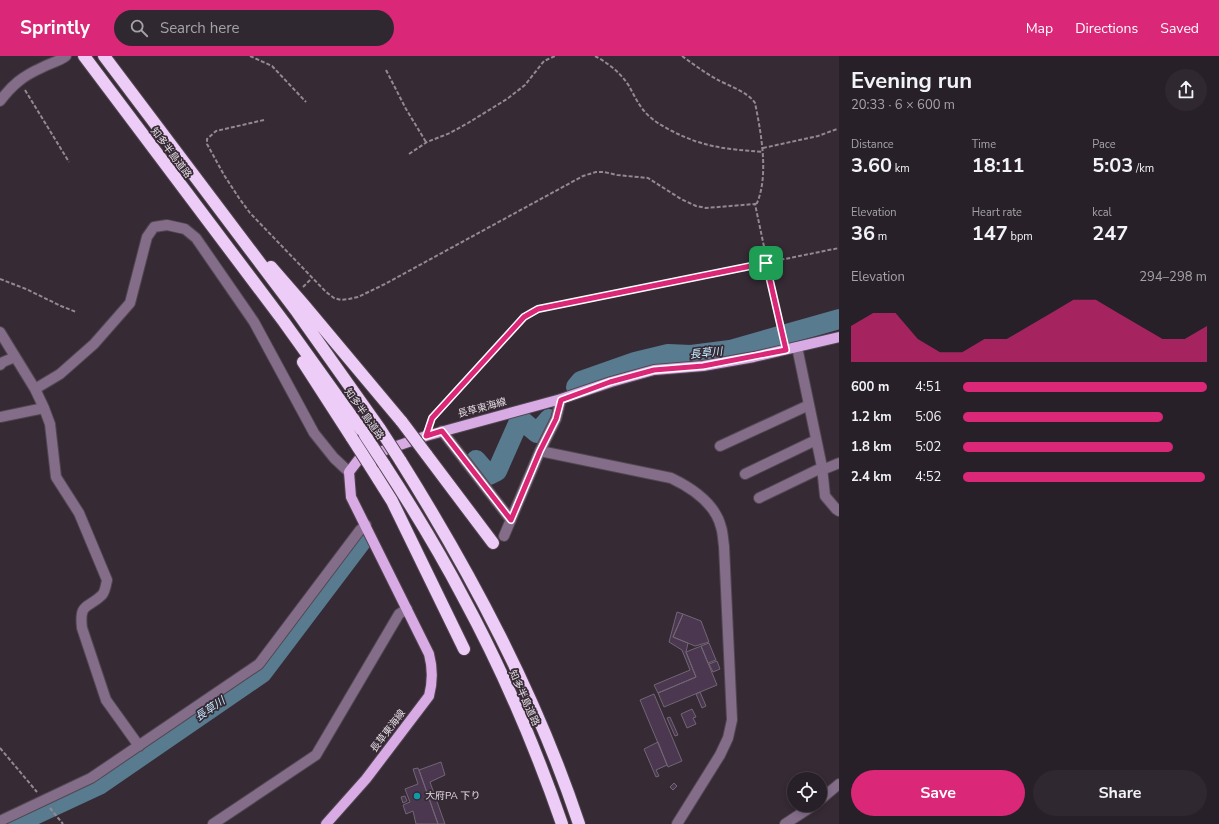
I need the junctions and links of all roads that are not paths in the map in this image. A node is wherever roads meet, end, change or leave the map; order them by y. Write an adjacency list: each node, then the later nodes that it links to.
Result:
1 (84, 56): 6 (highway, 知多半島道路)
2 (104, 56): 5 (highway, 知多半島道路)
3 (63, 58): 4 (street)
4 (0, 101)
5 (242, 240): 30 (highway, bridge); 41 (highway, 知多半島道路, bridge)
6 (241, 265): 32 (highway, bridge); 40 (highway, 知多半島道路, bridge)
7 (0, 332): 10 (street)
8 (839, 337): 9 (main road, 長草東海線)
9 (797, 347): 13 (main road, 長草東海線); 14 (street)
10 (15, 357): 11 (street); 12 (street)
11 (0, 365)
12 (35, 389): 15 (street); 23 (street)
13 (561, 400): 17 (main road, 長草東海線); 20 (street)
14 (809, 405): 18 (street); 19 (street)
15 (44, 408): 16 (street); 33 (street)
16 (0, 417)
17 (442, 431): 23 (main road, 長草東海線); 27 (street)
18 (816, 440): 22 (street); 24 (street)
19 (720, 446)
20 (540, 451): 27 (street); 42 (street)
21 (839, 463): 22 (street)
22 (822, 469): 25 (street); 26 (street)
23 (349, 472): 28 (main road, 長草東海線)
24 (745, 474)
25 (759, 498)
26 (839, 511)
27 (511, 520): 29 (street)
28 (366, 525): 31 (main road, 長草東海線); 33 (street)
29 (504, 536)
30 (493, 543)
31 (407, 609): 38 (street); 39 (main road, 長草東海線)
32 (464, 649)
33 (139, 746): 37 (street)
34 (839, 784): 35 (street)
35 (827, 794)
36 (803, 812): 43 (street)
37 (0, 821)
38 (213, 824)
39 (326, 824)
40 (562, 824)
41 (579, 824)
42 (677, 824)
43 (785, 824)

